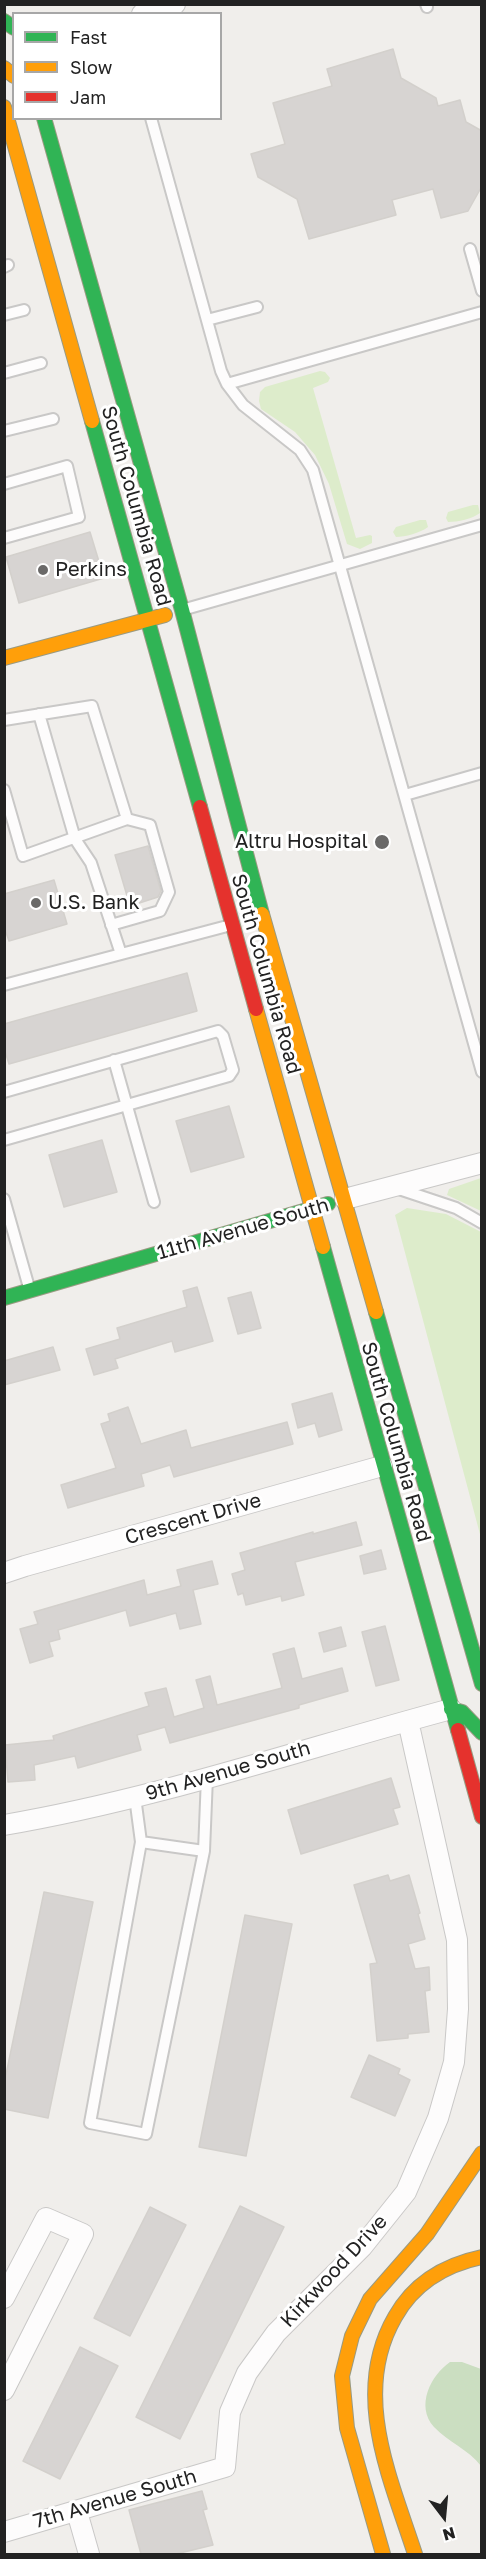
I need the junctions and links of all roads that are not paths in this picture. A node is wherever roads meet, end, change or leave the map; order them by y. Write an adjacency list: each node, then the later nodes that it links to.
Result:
1 (173, 8): 2 (street)
2 (152, 12)
3 (4, 106): 23 (main road, South Columbia Road)
4 (43, 120): 22 (main road, South Columbia Road)
5 (152, 120): 12 (lane)
6 (470, 249): 7 (lane)
7 (482, 291)
8 (257, 307): 12 (lane)
9 (24, 309): 11 (lane)
10 (482, 312): 15 (lane)
11 (4, 315)
12 (207, 320): 15 (lane)
13 (41, 363): 14 (lane)
14 (4, 373)
15 (227, 384): 21 (lane)
16 (53, 419): 17 (lane)
17 (4, 431)
18 (4, 483): 20 (lane)
19 (482, 525): 21 (lane)
20 (4, 538)
21 (341, 564): 22 (lane); 29 (lane)
22 (182, 610): 23 (main road); 44 (main road, South Columbia Road)
23 (147, 619): 24 (main road); 33 (main road, South Columbia Road)
24 (4, 658)
25 (39, 714): 26 (lane); 30 (lane); 31 (lane)
26 (4, 720)
27 (482, 773): 29 (lane)
28 (4, 790): 31 (lane)
29 (405, 795): 37 (lane)
30 (127, 819): 31 (lane); 32 (lane)
31 (75, 839): 32 (lane)
32 (111, 925): 34 (lane)
33 (232, 925): 34 (lane); 46 (main road, South Columbia Road)
34 (121, 954): 35 (lane)
35 (4, 985)
36 (114, 1060): 38 (lane); 39 (lane); 39 (lane)
37 (482, 1072)
38 (4, 1092)
39 (127, 1105): 40 (lane); 45 (lane)
40 (4, 1140)
41 (482, 1163): 42 (street, 11th Avenue South)
42 (394, 1187): 44 (street, 11th Avenue South); 47 (lane)
43 (4, 1199): 48 (lane)
44 (345, 1199): 46 (main road, 11th Avenue South); 52 (main road, South Columbia Road)
45 (154, 1202)
46 (312, 1209): 48 (main road, 11th Avenue South); 50 (main road, South Columbia Road)
47 (482, 1223)
48 (30, 1291): 49 (main road, 11th Avenue South)
49 (4, 1298)
50 (382, 1466): 51 (street, Crescent Drive); 53 (main road, South Columbia Road)
51 (4, 1573)
52 (482, 1684)
53 (450, 1709): 54 (street, 9th Avenue South); 55 (main road); 58 (main road, South Columbia Road)
54 (408, 1721): 56 (street, 9th Avenue South); 66 (street, Kirkwood Drive)
55 (482, 1732)
56 (207, 1777): 57 (street, 9th Avenue South); 61 (lane)
57 (135, 1797): 59 (street, 9th Avenue South); 60 (lane)
58 (482, 1817)
59 (4, 1825)
60 (141, 1842): 61 (lane); 61 (lane)
61 (204, 1851)
62 (482, 2153): 70 (main road)
63 (482, 2257): 71 (main road)
64 (4, 2298): 65 (street)
65 (4, 2390)
66 (225, 2467): 67 (street, 7th Avenue South)
67 (77, 2512): 68 (street, 7th Avenue South); 69 (street)
68 (4, 2532)
69 (89, 2554)
70 (383, 2554)
71 (415, 2554)

